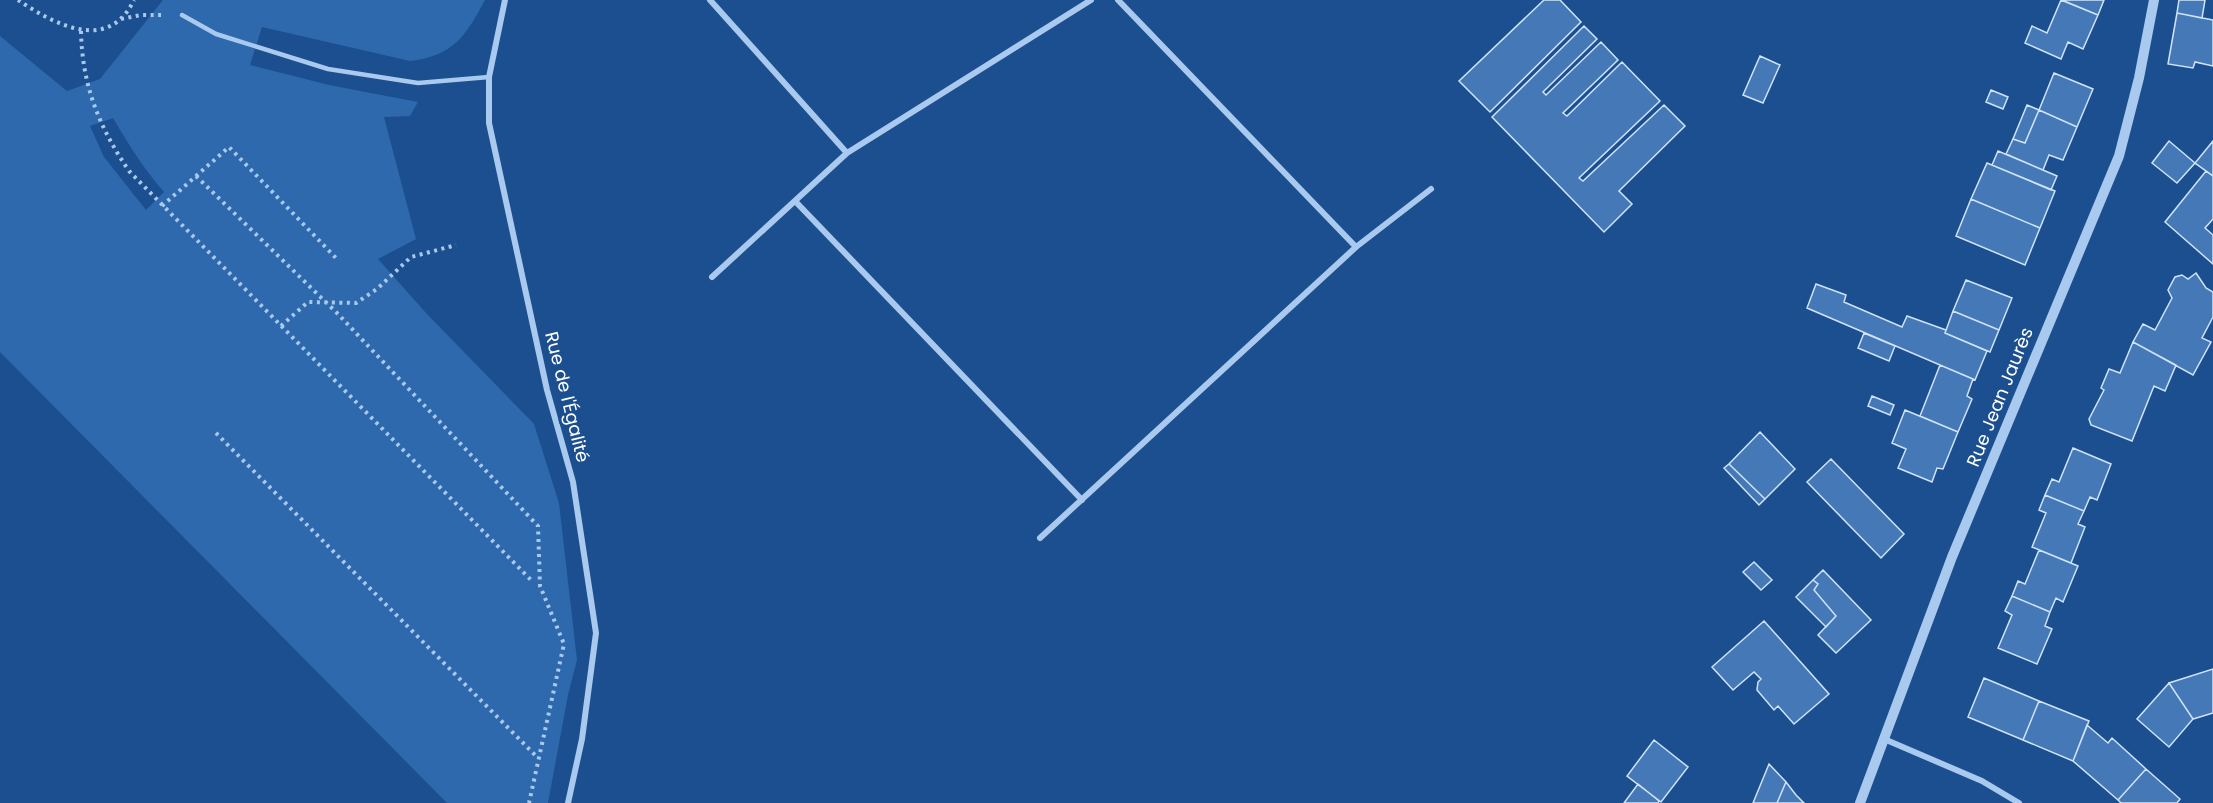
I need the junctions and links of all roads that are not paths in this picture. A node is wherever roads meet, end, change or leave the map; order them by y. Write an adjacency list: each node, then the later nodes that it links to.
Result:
1 (505, 0): 7 (street, Rue de l'Égalité)
2 (710, 0): 8 (street)
3 (1091, 0): 8 (street)
4 (1118, 0): 11 (street)
5 (2154, 0): 15 (street, Rue Jean Jaurès)
6 (182, 15): 7 (lane)
7 (489, 77): 16 (street, Rue de l'Égalité)
8 (847, 153): 10 (street)
9 (1431, 189): 11 (street)
10 (795, 201): 12 (street); 13 (street)
11 (1356, 247): 13 (street)
12 (712, 277)
13 (1082, 500): 14 (street)
14 (1040, 538)
15 (1884, 740): 17 (street, Rue Jean Jaurès); 18 (street)
16 (568, 803)
17 (1860, 803)
18 (2019, 803)

